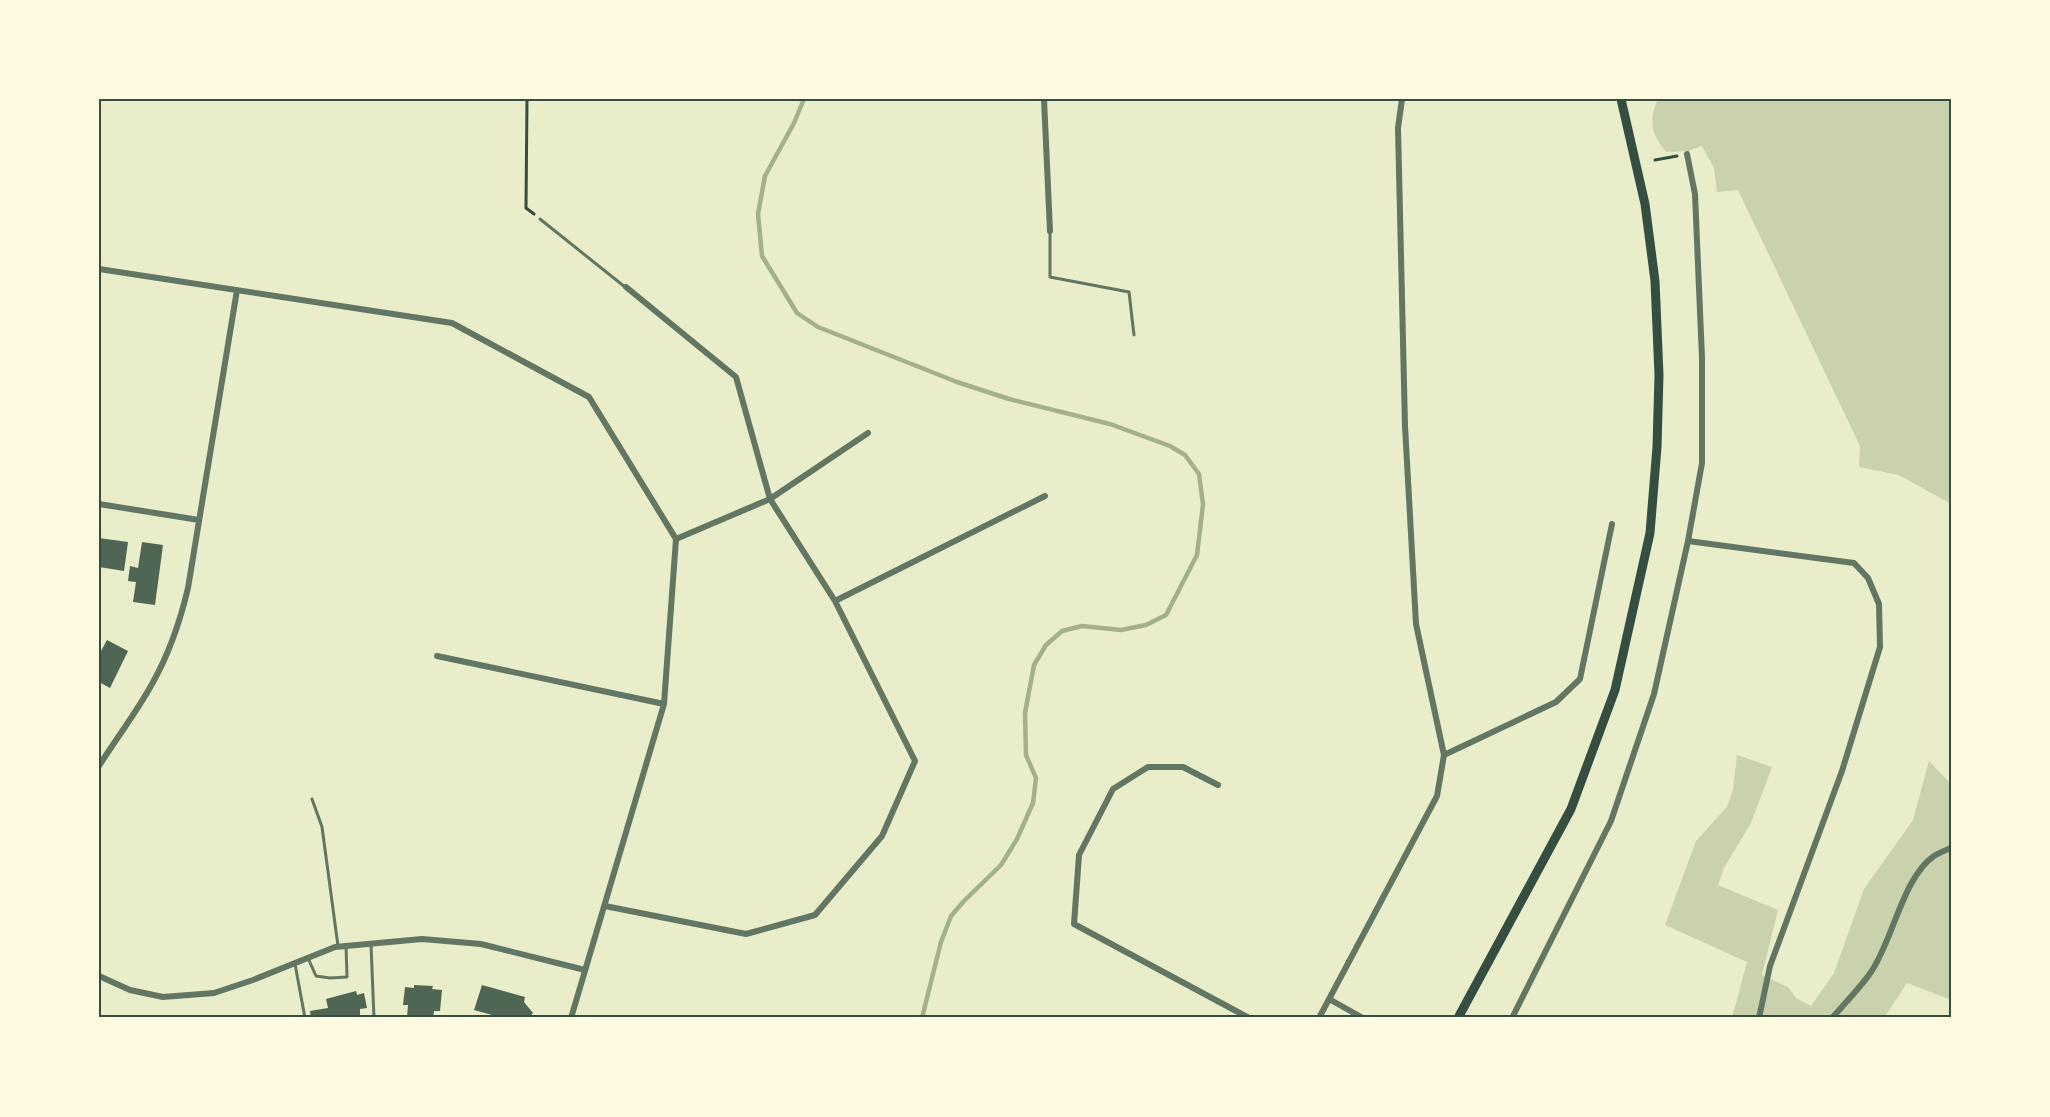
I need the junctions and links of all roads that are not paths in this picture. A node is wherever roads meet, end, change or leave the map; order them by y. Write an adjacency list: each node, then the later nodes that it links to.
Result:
1 (1044, 99): 6 (street)
2 (1402, 99): 22 (street)
3 (1621, 99): 42 (main road)
4 (1687, 154): 18 (street)
5 (540, 219): 8 (lane)
6 (1050, 231): 10 (lane)
7 (99, 269): 9 (street)
8 (626, 288): 13 (street)
9 (237, 290): 15 (street); 17 (street)
10 (1134, 335)
11 (868, 433): 13 (street)
12 (1045, 496): 19 (street)
13 (770, 499): 17 (street); 19 (street)
14 (99, 504): 15 (street)
15 (200, 520): 23 (street)
16 (1612, 524): 22 (street)
17 (676, 539): 21 (street)
18 (1688, 541): 43 (street); 44 (street)
19 (835, 601): 27 (street)
20 (437, 656): 21 (street)
21 (664, 704): 27 (street)
22 (1444, 755): 35 (street)
23 (99, 766)
24 (1218, 785): 39 (street)
25 (312, 800): 30 (lane)
26 (1951, 848): 45 (street)
27 (605, 906): 33 (street)
28 (371, 942): 29 (street); 33 (street); 37 (lane)
29 (346, 945): 30 (street); 31 (lane)
30 (338, 946): 31 (street)
31 (308, 958): 32 (street)
32 (295, 963): 34 (street); 36 (lane)
33 (585, 970): 38 (street)
34 (99, 976)
35 (1329, 999): 40 (street); 41 (street)
36 (305, 1018)
37 (374, 1018)
38 (571, 1018)
39 (1249, 1018)
40 (1319, 1018)
41 (1363, 1018)
42 (1458, 1018)
43 (1512, 1018)
44 (1759, 1018)
45 (1832, 1018)

